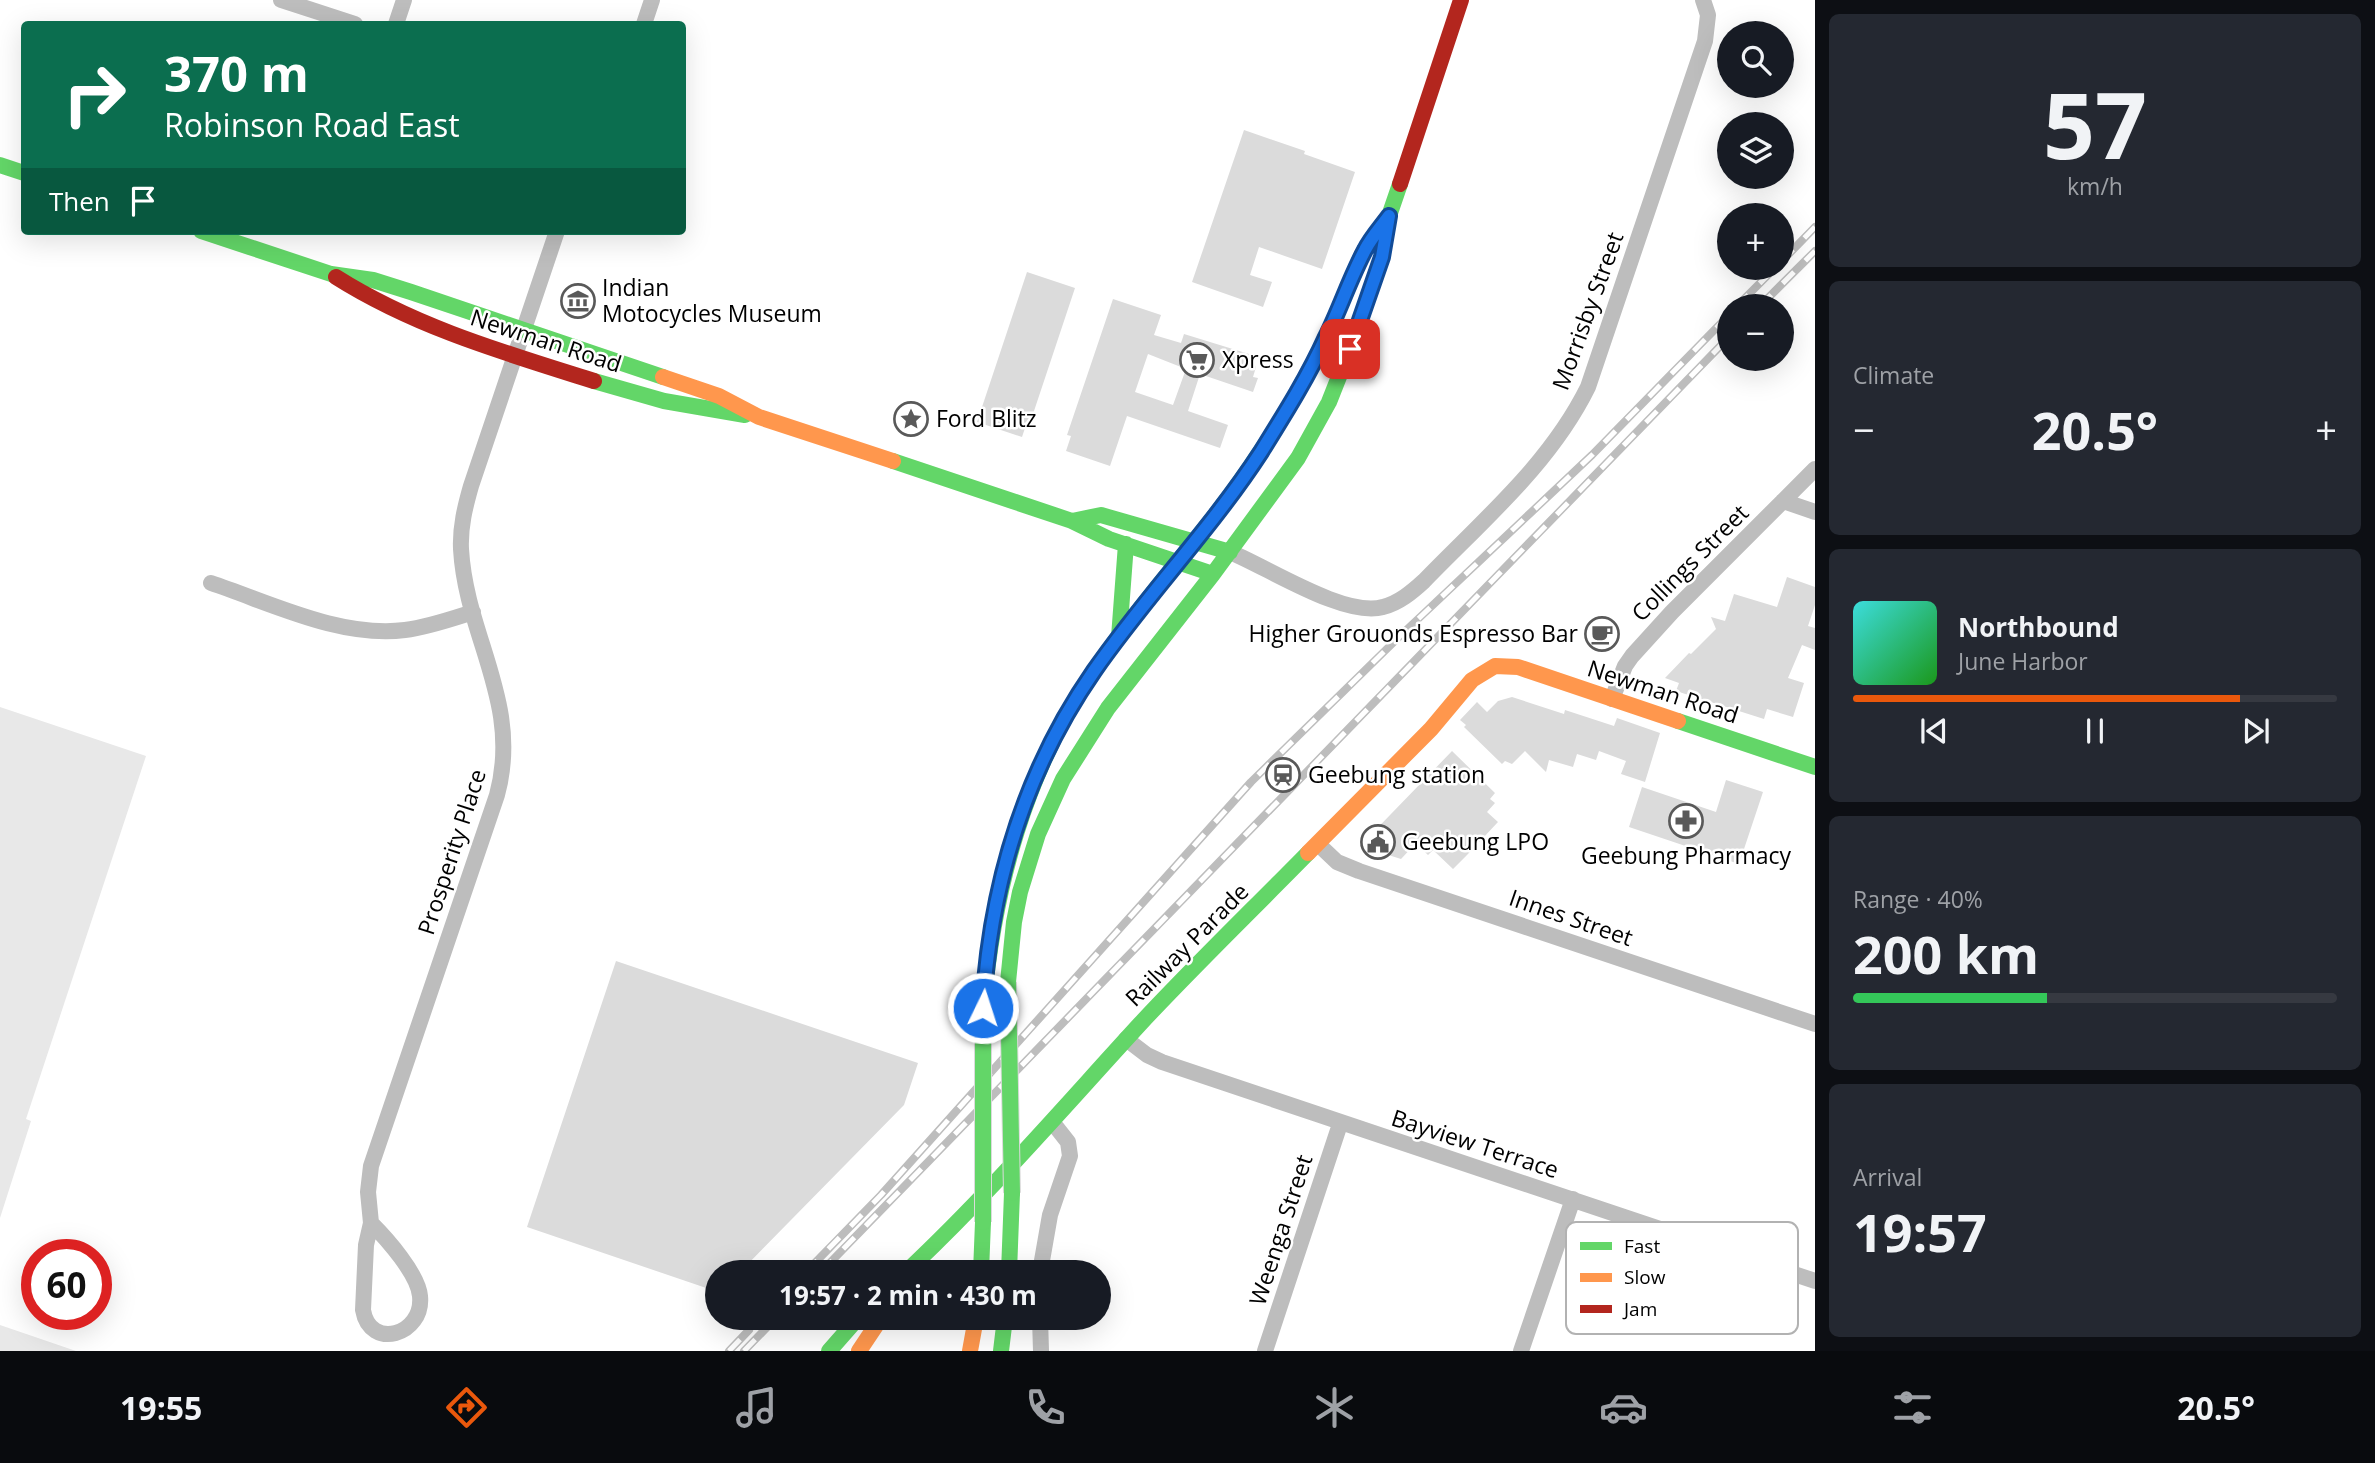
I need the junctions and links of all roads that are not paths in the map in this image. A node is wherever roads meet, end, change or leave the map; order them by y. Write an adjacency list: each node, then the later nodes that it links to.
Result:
1 (281, 0): 6 (street)
2 (404, 0): 7 (street)
3 (652, 0): 8 (street)
4 (1461, 0): 11 (main road)
5 (1703, 0): 28 (street, Morrisby Street)
6 (346, 21)
7 (397, 21)
8 (645, 21)
9 (0, 165): 10 (main road)
10 (21, 172)
11 (1389, 216): 22 (main road); 24 (main road)
12 (213, 235): 14 (main road, Newman Road)
13 (556, 235): 15 (street, Prosperity Place)
14 (331, 274): 15 (main road, Newman Road); 16 (main road, Newman Road)
15 (524, 330): 16 (street, Prosperity Place); 17 (main road, Newman Road)
16 (516, 355): 17 (main road, Newman Road); 29 (street, Prosperity Place)
17 (759, 417): 21 (main road, Newman Road)
18 (1815, 469): 19 (street, Collings Street)
19 (1783, 501): 20 (street); 32 (street, Collings Street)
20 (1815, 512)
21 (1072, 521): 22 (main road, Newman Road); 23 (main road, Newman Road)
22 (1194, 541): 24 (main road, Newman Road); 25 (main road)
23 (1126, 544): 25 (main road, Newman Road); 30 (main road)
24 (1230, 552): 26 (main road); 28 (street, Newman Road)
25 (1177, 562): 26 (main road, Newman Road); 30 (main road)
26 (1213, 574): 44 (main road, bridge)
27 (211, 583): 29 (street)
28 (1381, 608)
29 (473, 612): 41 (street, Prosperity Place)
30 (1119, 637): 43 (main road, bridge)
31 (1495, 666): 32 (main road, Newman Road); 34 (main road, Railway Parade)
32 (1612, 699): 33 (main road, Newman Road)
33 (1815, 767)
34 (1318, 844): 35 (street, Innes Street); 36 (main road, Railway Parade)
35 (1815, 1024)
36 (1126, 1039): 37 (main road, Railway Parade); 38 (street, Bayview Terrace)
37 (1053, 1123): 42 (main road, Railway Parade); 45 (street)
38 (1340, 1124): 39 (street, Bayview Terrace); 58 (street, Weenga Street)
39 (1573, 1199): 40 (street, Bayview Terrace); 59 (street)
40 (1640, 1222)
41 (371, 1223): 41 (street, Prosperity Place)
42 (921, 1260)
43 (982, 1260)
44 (1009, 1260)
45 (1042, 1260)
46 (1798, 1276): 47 (street, Bayview Terrace)
47 (1815, 1282)
48 (847, 1330): 53 (main road)
49 (873, 1330): 54 (main road)
50 (974, 1330): 55 (main road)
51 (1004, 1330): 56 (main road)
52 (1040, 1330): 57 (street)
53 (829, 1351)
54 (859, 1351)
55 (970, 1351)
56 (1002, 1351)
57 (1041, 1351)
58 (1265, 1351)
59 (1521, 1351)

